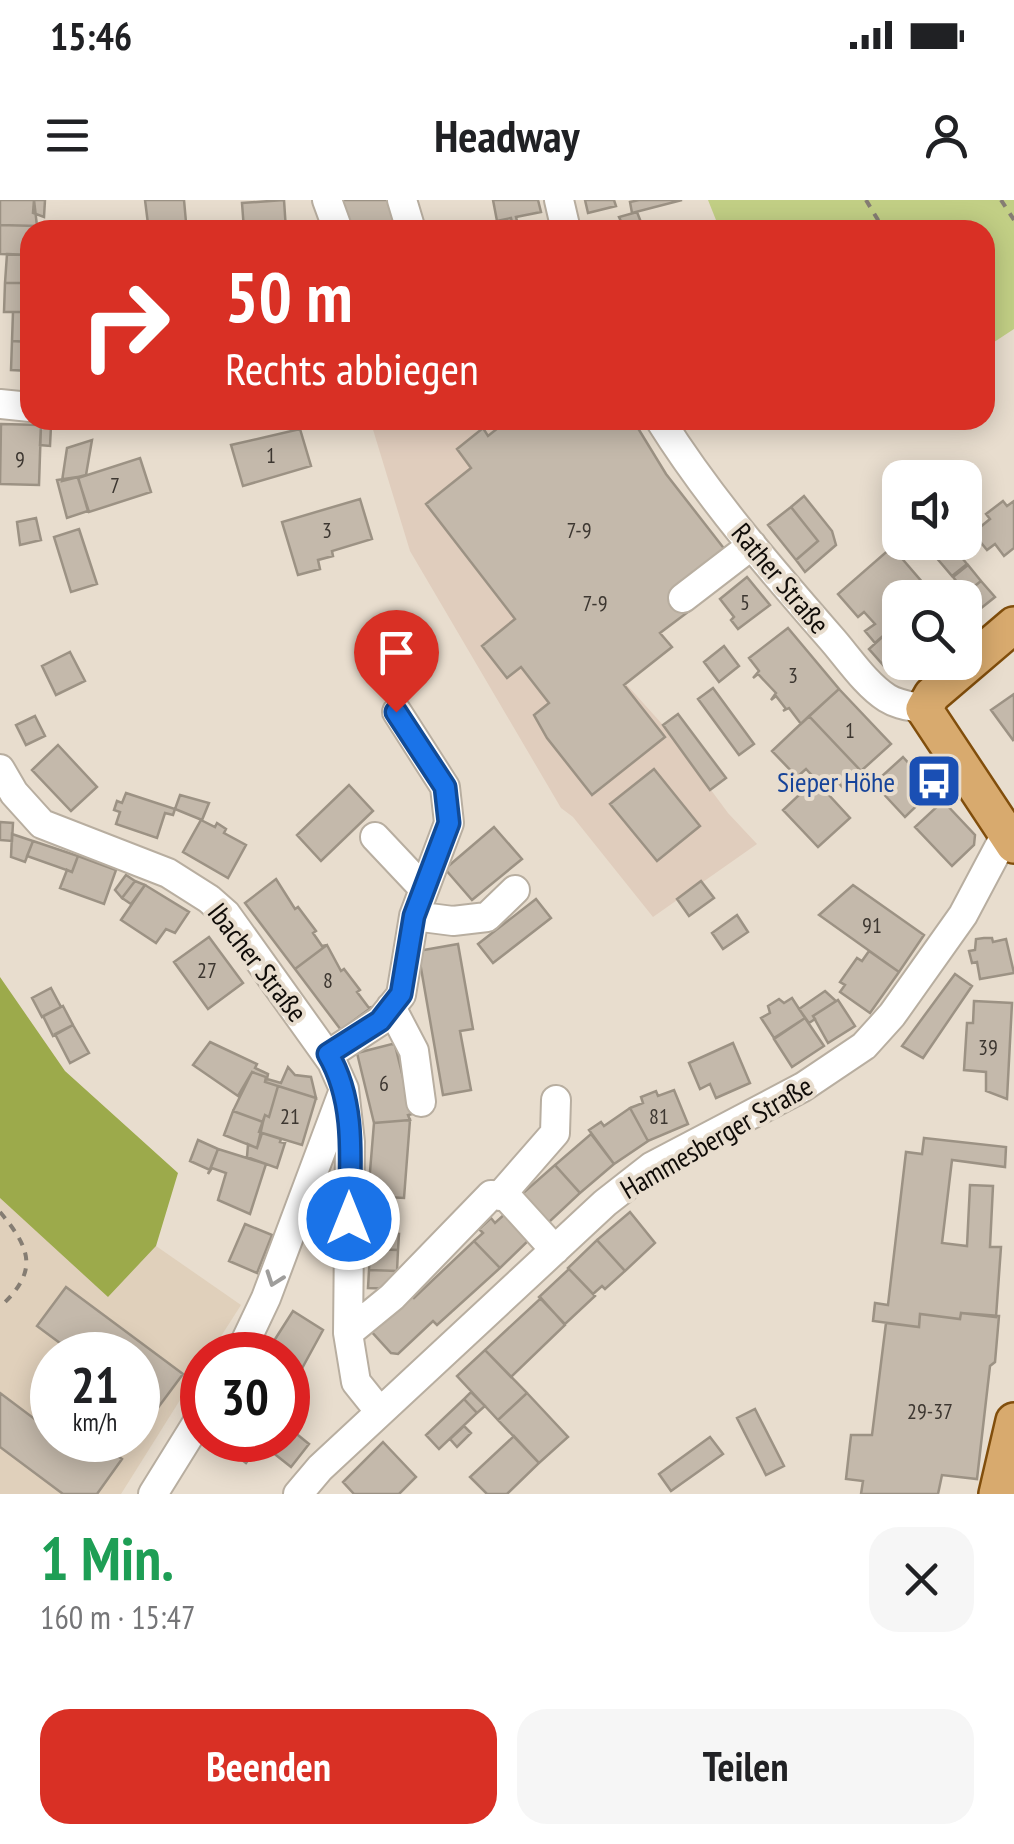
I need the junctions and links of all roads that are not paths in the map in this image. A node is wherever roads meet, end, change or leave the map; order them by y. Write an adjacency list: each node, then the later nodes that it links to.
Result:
1 (666, 430): 2 (street, Rather Straße)
2 (752, 546): 3 (street); 5 (street, Rather Straße)
3 (684, 598)
4 (1014, 625): 5 (main road)
5 (924, 709): 9 (main road)
6 (396, 712): 10 (street)
7 (0, 769): 14 (street, Ibacher Straße)
8 (375, 837): 10 (street)
9 (1010, 838): 19 (street, Hammesberger Straße)
10 (424, 889): 12 (street)
11 (515, 890): 12 (street)
12 (414, 916): 13 (street)
13 (391, 1007): 14 (street); 17 (street)
14 (328, 1054): 15 (street, Ibacher Straße)
15 (344, 1089): 20 (street, one-way to 20); 21 (street, Ibacher Straße)
16 (556, 1100): 18 (street)
17 (421, 1102)
18 (500, 1196): 19 (street); 21 (street)
19 (555, 1250): 22 (street, Hammesberger Straße)
20 (250, 1332)
21 (348, 1333): 22 (street, Ibacher Straße)
22 (380, 1412): 26 (street, Hammesberger Straße)
23 (1014, 1421): 27 (main road)
24 (180, 1450): 25 (street)
25 (152, 1494)
26 (298, 1494)
27 (996, 1494)

